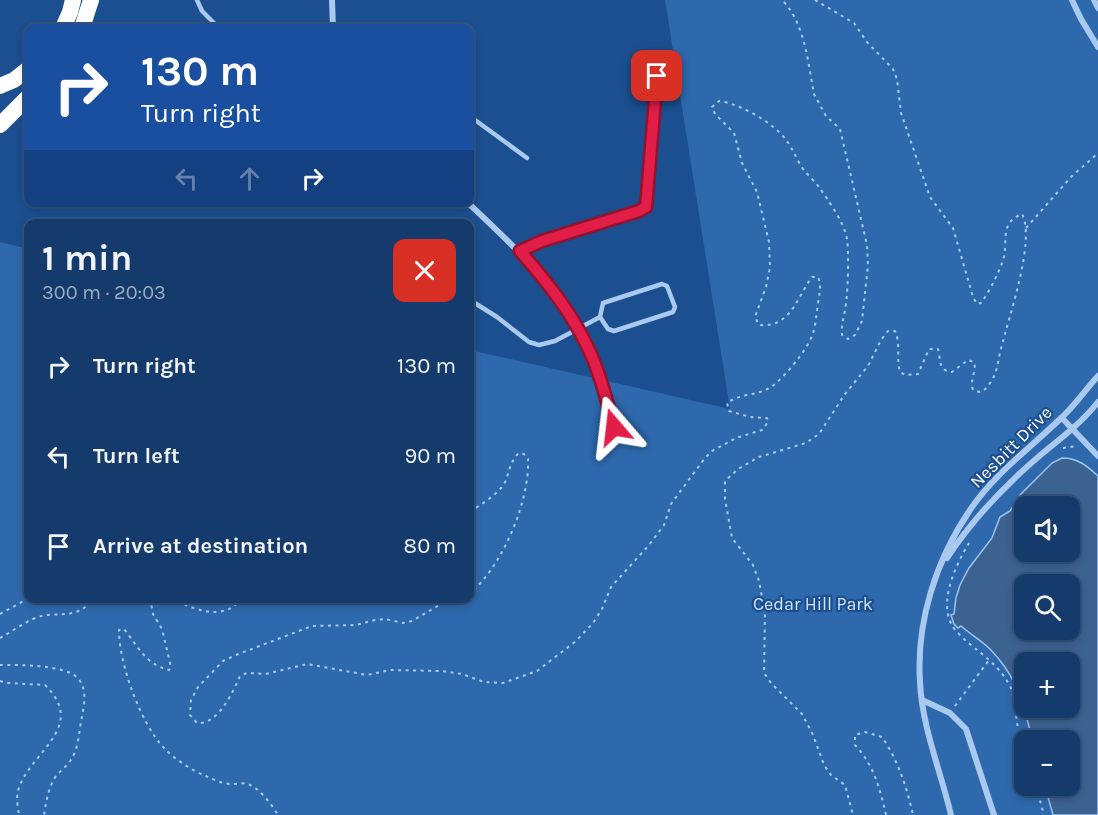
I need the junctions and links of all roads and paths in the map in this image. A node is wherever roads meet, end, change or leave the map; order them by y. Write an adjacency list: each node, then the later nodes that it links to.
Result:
1 (73, 0): 10 (highway)
2 (91, 0): 11 (highway)
3 (197, 0): 12 (lane)
4 (332, 0): 13 (street)
5 (782, 0): 46 (path)
6 (815, 0): 24 (path)
7 (1072, 0): 14 (street)
8 (1094, 0): 9 (street)
9 (1098, 8)
10 (65, 24)
11 (83, 24)
12 (215, 24)
13 (333, 24)
14 (1098, 47)
15 (24, 72): 17 (highway)
16 (657, 76): 25 (lane)
17 (0, 86)
18 (24, 101): 20 (highway)
19 (474, 120): 22 (lane)
20 (0, 125)
21 (1098, 153): 24 (path)
22 (527, 158)
23 (472, 207): 25 (street)
24 (1026, 228): 59 (path)
25 (520, 251): 28 (street)
26 (474, 302): 28 (lane)
27 (600, 317): 27 (lane); 28 (lane)
28 (578, 329): 32 (street)
29 (1098, 375): 31 (street, Nesbitt Drive)
30 (1098, 402): 33 (street, Nesbitt Drive)
31 (1062, 418): 33 (street); 39 (street, Nesbitt Drive)
32 (614, 427)
33 (1073, 430): 34 (street); 39 (street, Nesbitt Drive)
34 (1088, 446): 35 (path); 36 (street)
35 (1061, 448)
36 (1098, 456)
37 (474, 509): 40 (path)
38 (972, 538): 49 (path)
39 (937, 576): 52 (street, Nesbitt Drive)
40 (474, 589)
41 (24, 601): 47 (path)
42 (89, 603): 48 (path)
43 (151, 603): 58 (path)
44 (184, 603): 45 (path)
45 (238, 603)
46 (444, 603)
47 (0, 614)
48 (0, 638)
49 (989, 659): 53 (path); 54 (path)
50 (0, 665): 57 (path)
51 (0, 681): 56 (path)
52 (922, 700): 53 (street); 62 (street, Nesbitt Drive)
53 (950, 713): 63 (street)
54 (1019, 730)
55 (1039, 796): 64 (path)
56 (19, 815)
57 (44, 815)
58 (278, 815)
59 (853, 815)
60 (886, 815): 61 (path)
61 (913, 815)
62 (951, 815)
63 (994, 815)
64 (1044, 815)

